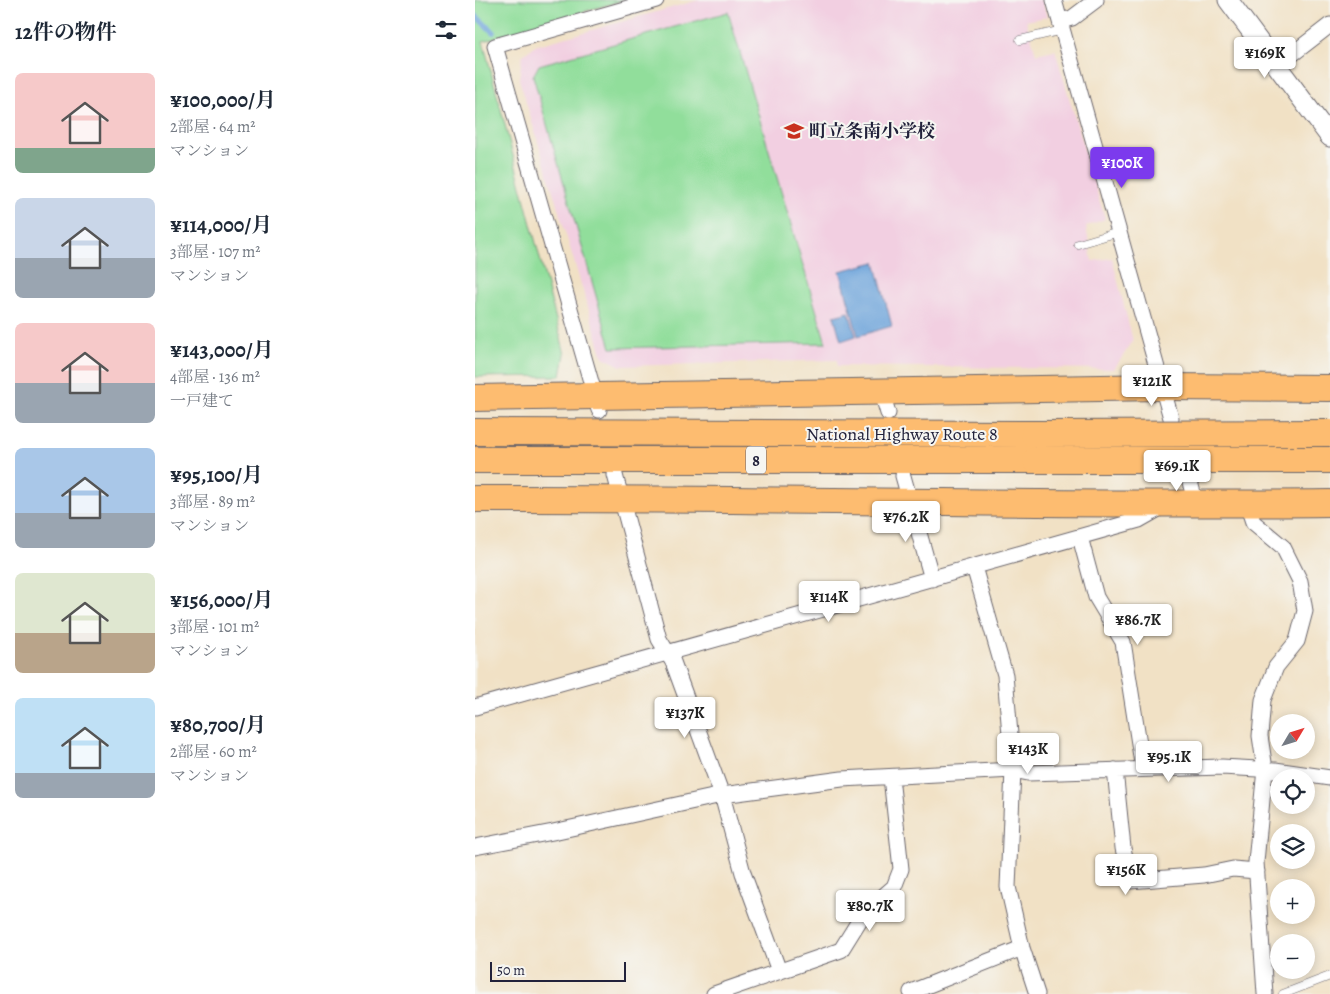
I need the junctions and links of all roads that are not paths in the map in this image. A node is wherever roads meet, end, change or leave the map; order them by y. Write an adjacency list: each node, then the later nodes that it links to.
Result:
1 (656, 0): 15 (street)
2 (1054, 0): 5 (street)
3 (1096, 0): 5 (street)
4 (1228, 0): 8 (street)
5 (1061, 25): 7 (lane); 10 (street)
6 (1330, 25): 8 (street)
7 (1020, 40)
8 (1277, 66): 9 (street)
9 (1330, 137)
10 (1119, 232): 11 (lane); 12 (street)
11 (1078, 244)
12 (1161, 387): 13 (highway); 15 (highway); 16 (street)
13 (1330, 388)
14 (475, 398): 15 (highway)
15 (596, 403)
16 (1171, 418)
17 (475, 432): 18 (highway, National Highway Route 8 / 8, bridge)
18 (1330, 433)
19 (475, 460): 20 (highway, National Highway Route 8 / 8, bridge)
20 (1330, 460)
21 (1187, 471): 27 (street)
22 (618, 487): 23 (highway); 24 (highway); 32 (street)
23 (907, 488): 26 (highway); 31 (street)
24 (475, 498)
25 (1330, 503): 28 (highway)
26 (1168, 504): 27 (highway); 29 (street)
27 (1196, 504): 28 (highway)
28 (1247, 504): 35 (street)
29 (1080, 537): 30 (street); 34 (street)
30 (974, 567): 31 (street); 36 (street)
31 (932, 578): 32 (street)
32 (668, 653): 33 (street); 40 (street)
33 (475, 707)
34 (1143, 769): 35 (street); 37 (street)
35 (1265, 769): 39 (street); 42 (street)
36 (1013, 770): 37 (street); 38 (street); 43 (street)
37 (1115, 770): 42 (street)
38 (891, 777): 40 (street); 44 (street)
39 (1330, 778)
40 (722, 795): 41 (street); 44 (street)
41 (475, 847)
42 (1257, 871): 50 (street)
43 (1022, 948): 47 (street); 49 (street)
44 (779, 971): 46 (street)
45 (1330, 976): 51 (lane)
46 (738, 990): 48 (street)
47 (911, 992)
48 (714, 994)
49 (1037, 994)
50 (1265, 994)
51 (1283, 994)

